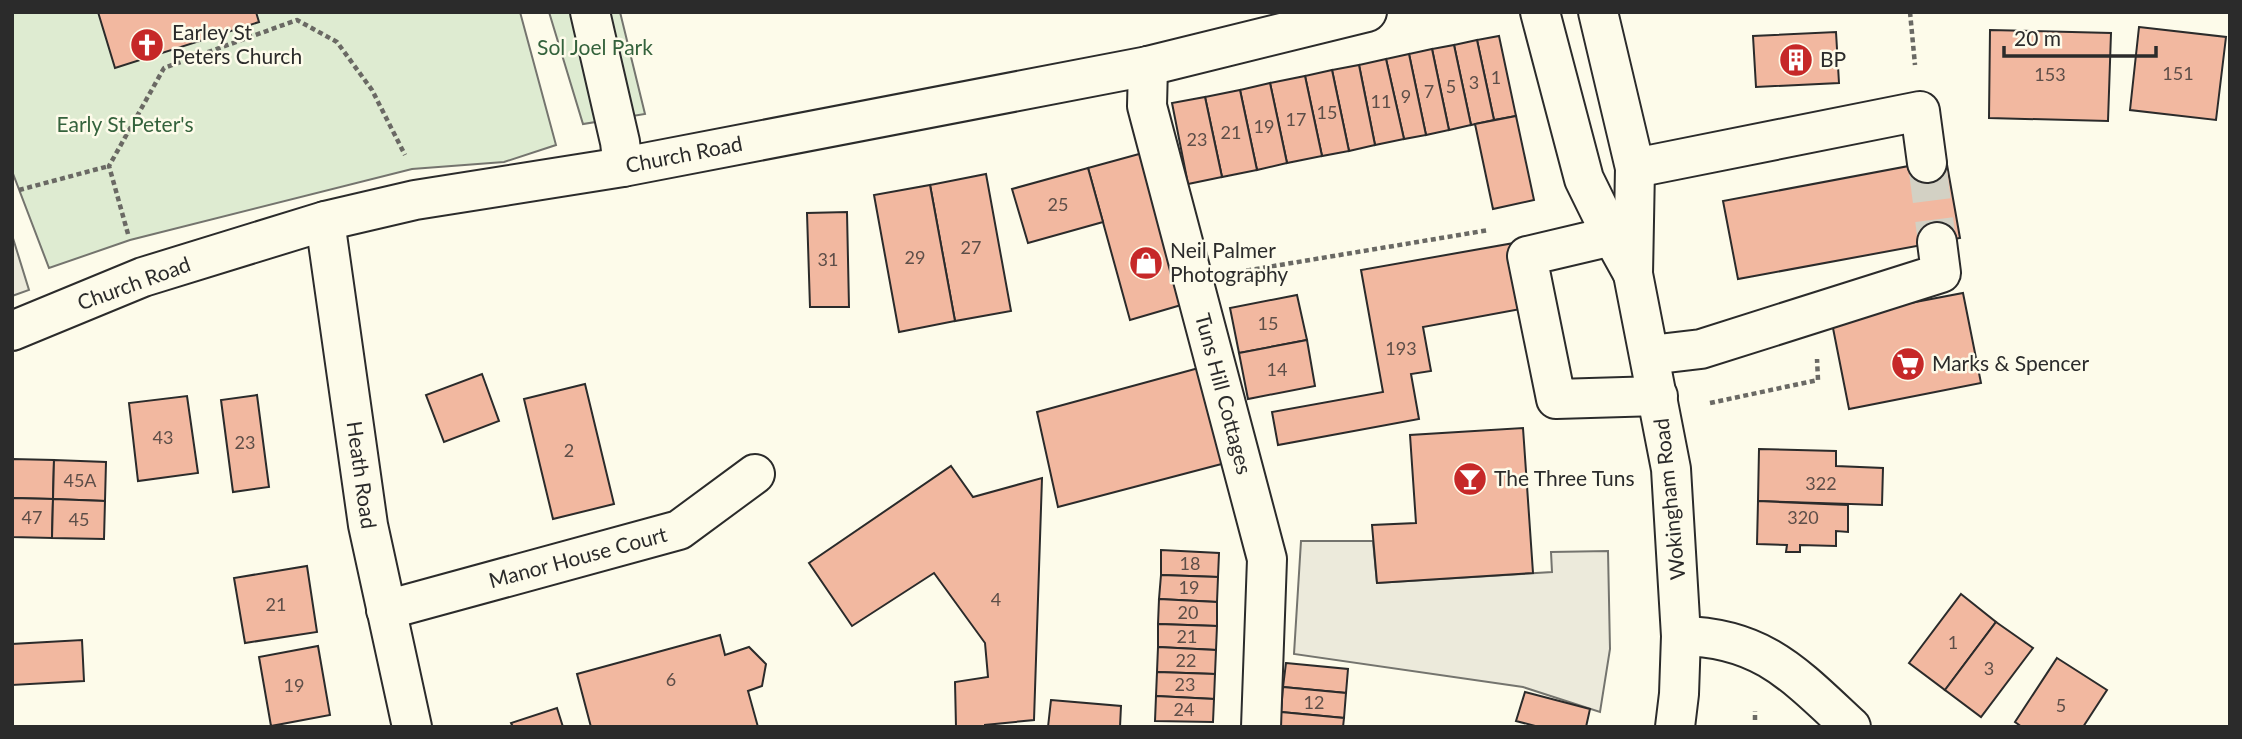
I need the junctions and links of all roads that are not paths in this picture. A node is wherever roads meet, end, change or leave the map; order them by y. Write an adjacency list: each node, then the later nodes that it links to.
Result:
1 (590, 12): 7 (main road)
2 (1367, 12): 5 (main road, Church Road)
3 (1539, 12): 10 (main road, Wokingham Road)
4 (1598, 12): 8 (main road, Wokingham Road)
5 (1148, 65): 7 (main road, Church Road); 20 (main road, Tuns Hill Cottages)
6 (1927, 163): 8 (main road)
7 (623, 167): 9 (main road, Church Road)
8 (1635, 168): 12 (main road, Wokingham Road)
9 (325, 221): 13 (main road, Church Road); 17 (main road, Heath Road)
10 (1612, 236): 12 (main road, Wokingham Road); 15 (main road)
11 (1937, 242): 14 (main road)
12 (1633, 274): 14 (main road, Wokingham Road)
13 (12, 331)
14 (1650, 355): 15 (main road, Wokingham Road)
15 (1658, 396): 18 (main road, Wokingham Road)
16 (755, 474): 17 (main road, Manor House Court)
17 (386, 610): 19 (main road, Heath Road)
18 (1681, 636): 21 (main road, Wokingham Road); 22 (main road)
19 (412, 727)
20 (1261, 727)
21 (1675, 727)
22 (1850, 727)

